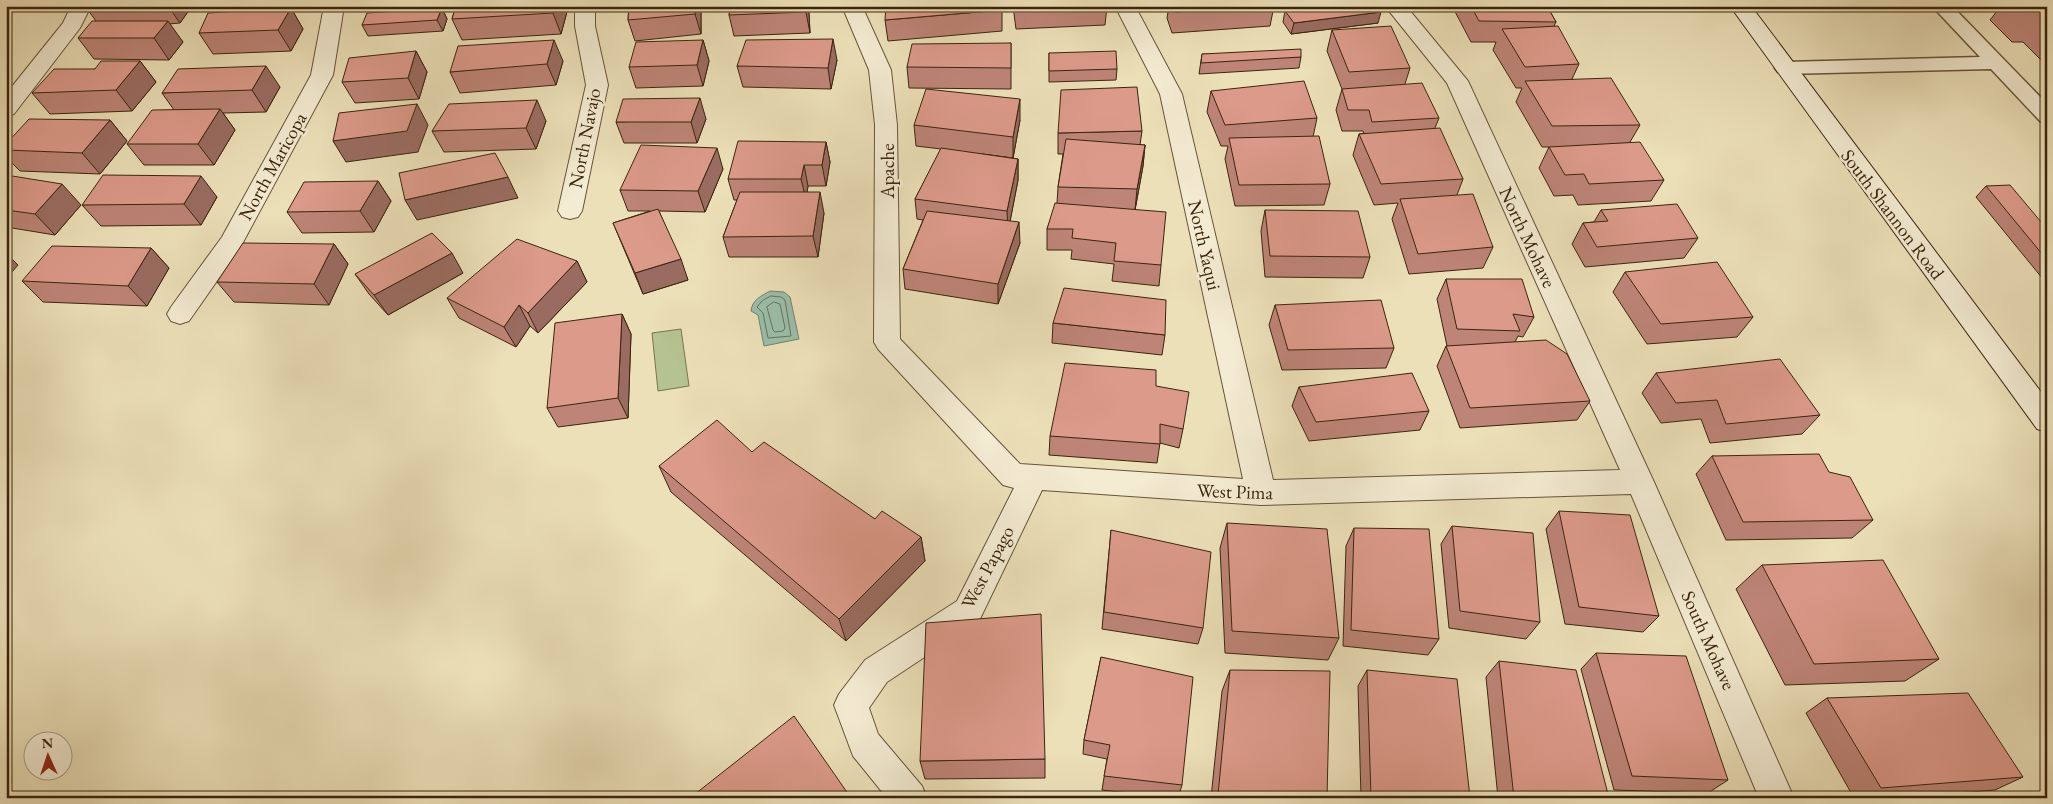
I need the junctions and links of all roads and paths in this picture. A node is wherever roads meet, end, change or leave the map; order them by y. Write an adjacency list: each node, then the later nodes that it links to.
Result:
1 (81, 6): 11 (street)
2 (334, 6): 14 (street, North Maricopa)
3 (585, 6): 13 (street, North Navajo)
4 (852, 6): 15 (street, Apache)
5 (1125, 6): 19 (street, North Yaqui)
6 (1395, 6): 18 (street, North Mohave)
7 (1740, 6): 10 (street, South Shannon Road)
8 (1941, 6): 9 (lane)
9 (1996, 64): 10 (lane); 12 (lane)
10 (1785, 68): 16 (street, South Shannon Road)
11 (6, 109)
12 (2047, 116)
13 (570, 211)
14 (180, 314)
15 (888, 342): 17 (street, West Pima)
16 (2047, 421)
17 (1033, 479): 19 (street, West Pima); 20 (street, West Papago)
18 (1640, 482): 19 (street, West Pima); 21 (street, South Mohave)
19 (1261, 493)
20 (910, 798)
21 (1778, 798)

